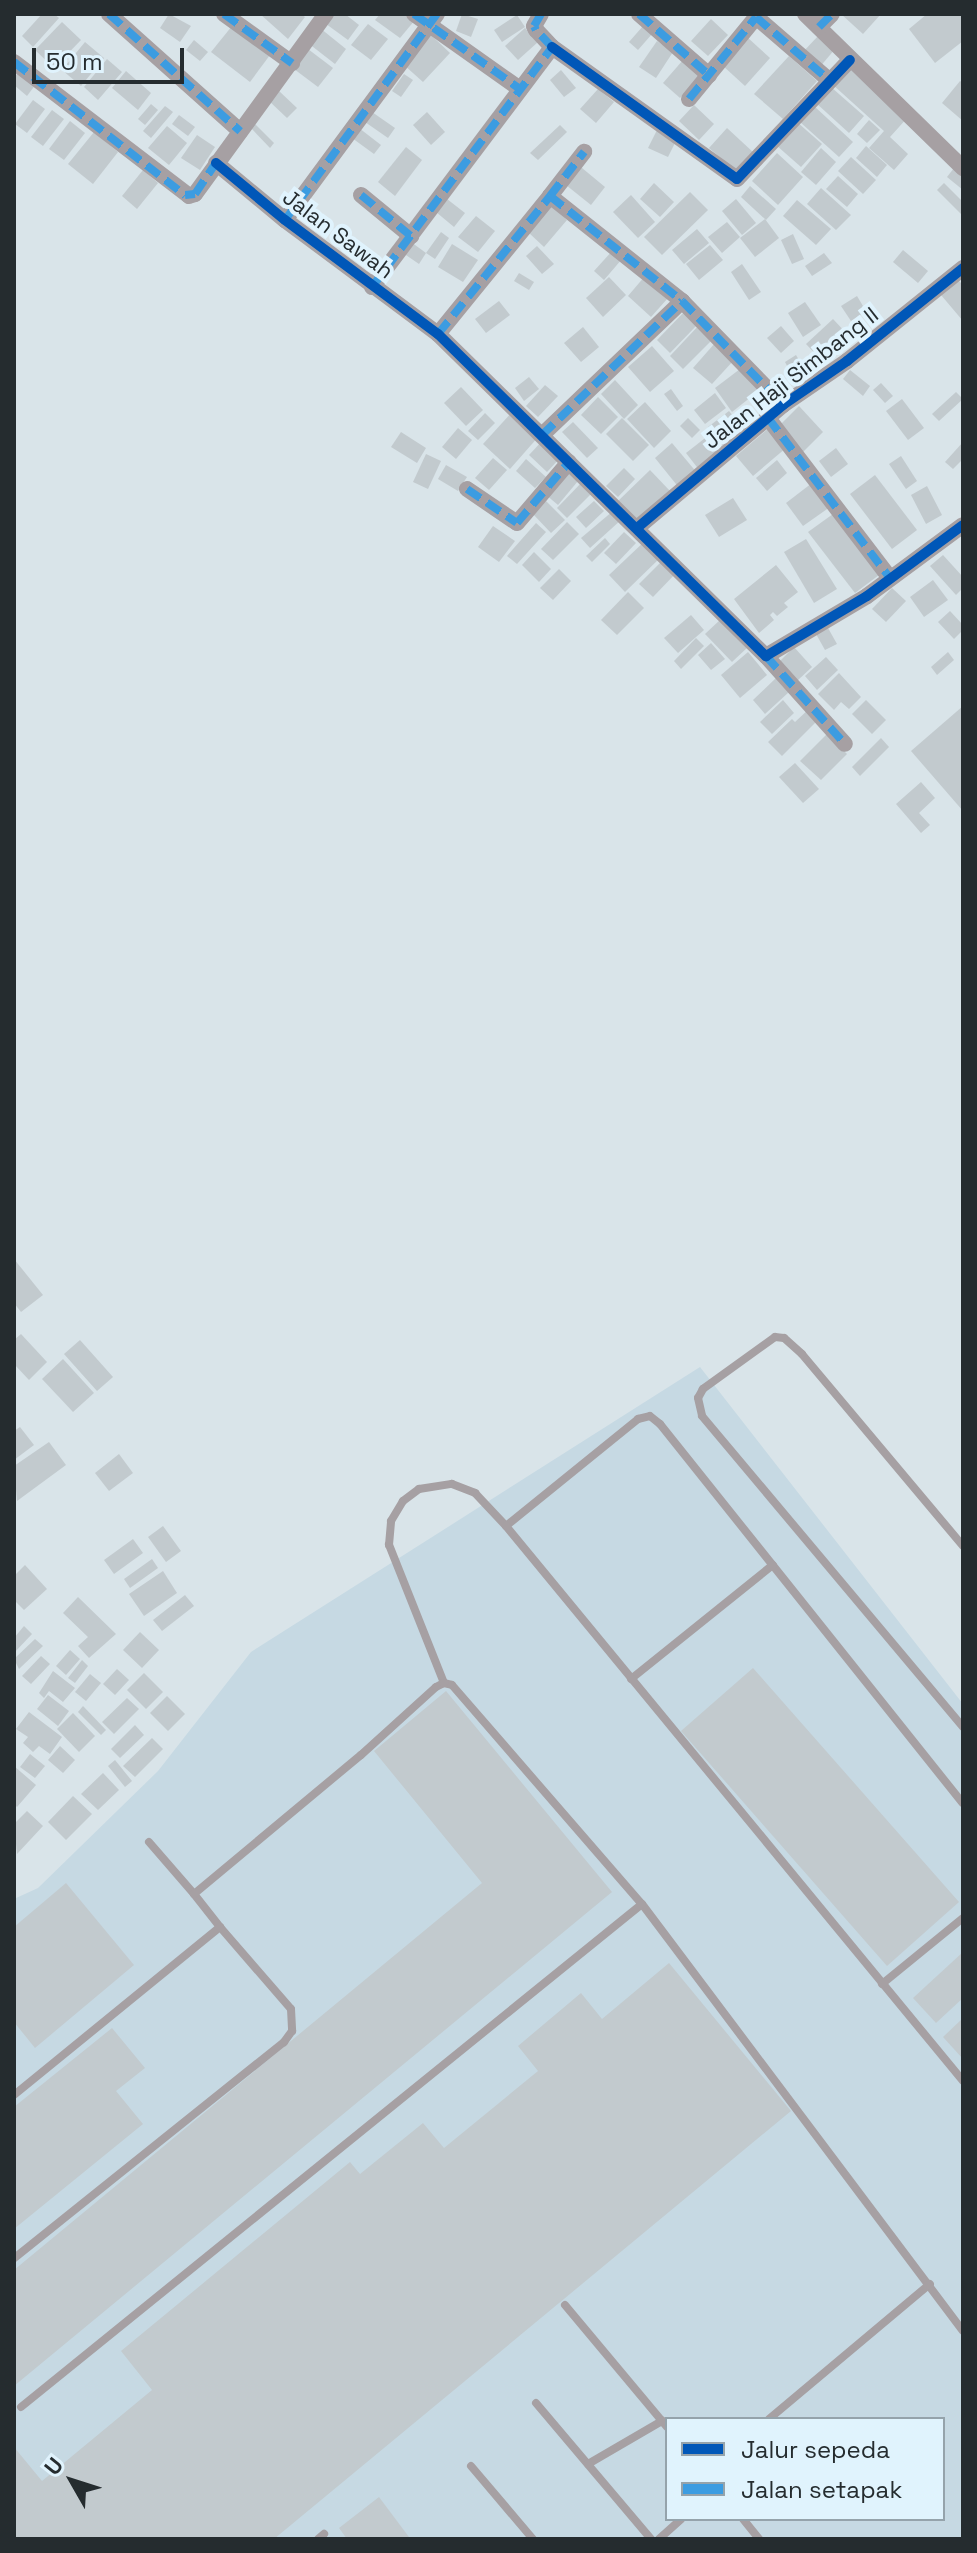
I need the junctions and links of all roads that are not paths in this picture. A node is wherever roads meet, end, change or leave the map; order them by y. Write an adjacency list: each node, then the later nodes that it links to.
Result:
1 (109, 14): 21 (street)
2 (224, 14): 10 (street)
3 (326, 14): 16 (street)
4 (414, 14): 11 (street)
5 (541, 14): 13 (street)
6 (639, 14): 17 (street)
7 (805, 14): 12 (street)
8 (832, 14): 12 (street)
9 (754, 16): 17 (street); 18 (street)
10 (245, 20): 16 (street)
11 (432, 20): 19 (street); 27 (street)
12 (819, 27): 14 (street)
13 (552, 47): 18 (street); 19 (street)
14 (850, 60): 18 (street); 24 (street)
15 (14, 62): 23 (street)
16 (292, 63): 21 (street)
17 (709, 75): 20 (street)
18 (829, 80)
19 (520, 89): 28 (street)
20 (689, 99)
21 (240, 131): 23 (street)
22 (584, 152): 26 (street)
23 (216, 163): 27 (street, Jalan Sawah)
24 (963, 168)
25 (361, 195): 28 (street)
26 (550, 196): 31 (street, Jalan Haji Simbang II); 32 (street)
27 (285, 220): 30 (street, Jalan Sawah)
28 (411, 236): 30 (street)
29 (963, 268): 33 (street, Jalan Haji Simbang II)
30 (372, 287): 32 (street, Jalan Sawah)
31 (682, 301): 33 (street, Jalan Haji Simbang II); 35 (street)
32 (438, 334): 35 (street, Jalan Sawah)
33 (783, 405): 34 (street, Jalan Haji Simbang II)
34 (768, 418): 39 (street, Jalan Haji Simbang II); 40 (street)
35 (542, 435): 36 (street)
36 (569, 462): 37 (street); 39 (street)
37 (467, 489)
38 (963, 525): 40 (street)
39 (637, 528): 41 (street)
40 (890, 578): 41 (street)
41 (766, 656): 42 (street)
42 (845, 744)
43 (506, 1526): 45 (lane); 46 (lane); 47 (lane)
44 (963, 1546): 48 (lane)
45 (773, 1565): 46 (lane); 49 (lane)
46 (631, 1679): 55 (lane)
47 (444, 1683): 51 (lane); 52 (lane)
48 (963, 1727)
49 (963, 1803)
50 (149, 1842): 51 (lane)
51 (194, 1894): 54 (lane)
52 (642, 1904): 59 (lane); 63 (lane)
53 (963, 1918): 55 (lane)
54 (220, 1927): 57 (lane); 58 (lane)
55 (882, 1984): 56 (lane)
56 (963, 2081)
57 (14, 2095)
58 (14, 2258)
59 (930, 2284): 61 (lane); 64 (lane)
60 (565, 2305): 65 (lane)
61 (963, 2331)
62 (536, 2403): 66 (lane)
63 (21, 2407)
64 (771, 2417)
65 (664, 2424): 66 (lane)
66 (588, 2464): 71 (lane)
67 (471, 2466): 70 (lane)
68 (679, 2521): 72 (lane)
69 (745, 2521): 73 (lane)
70 (533, 2539)
71 (651, 2539)
72 (659, 2539)
73 (759, 2539)

